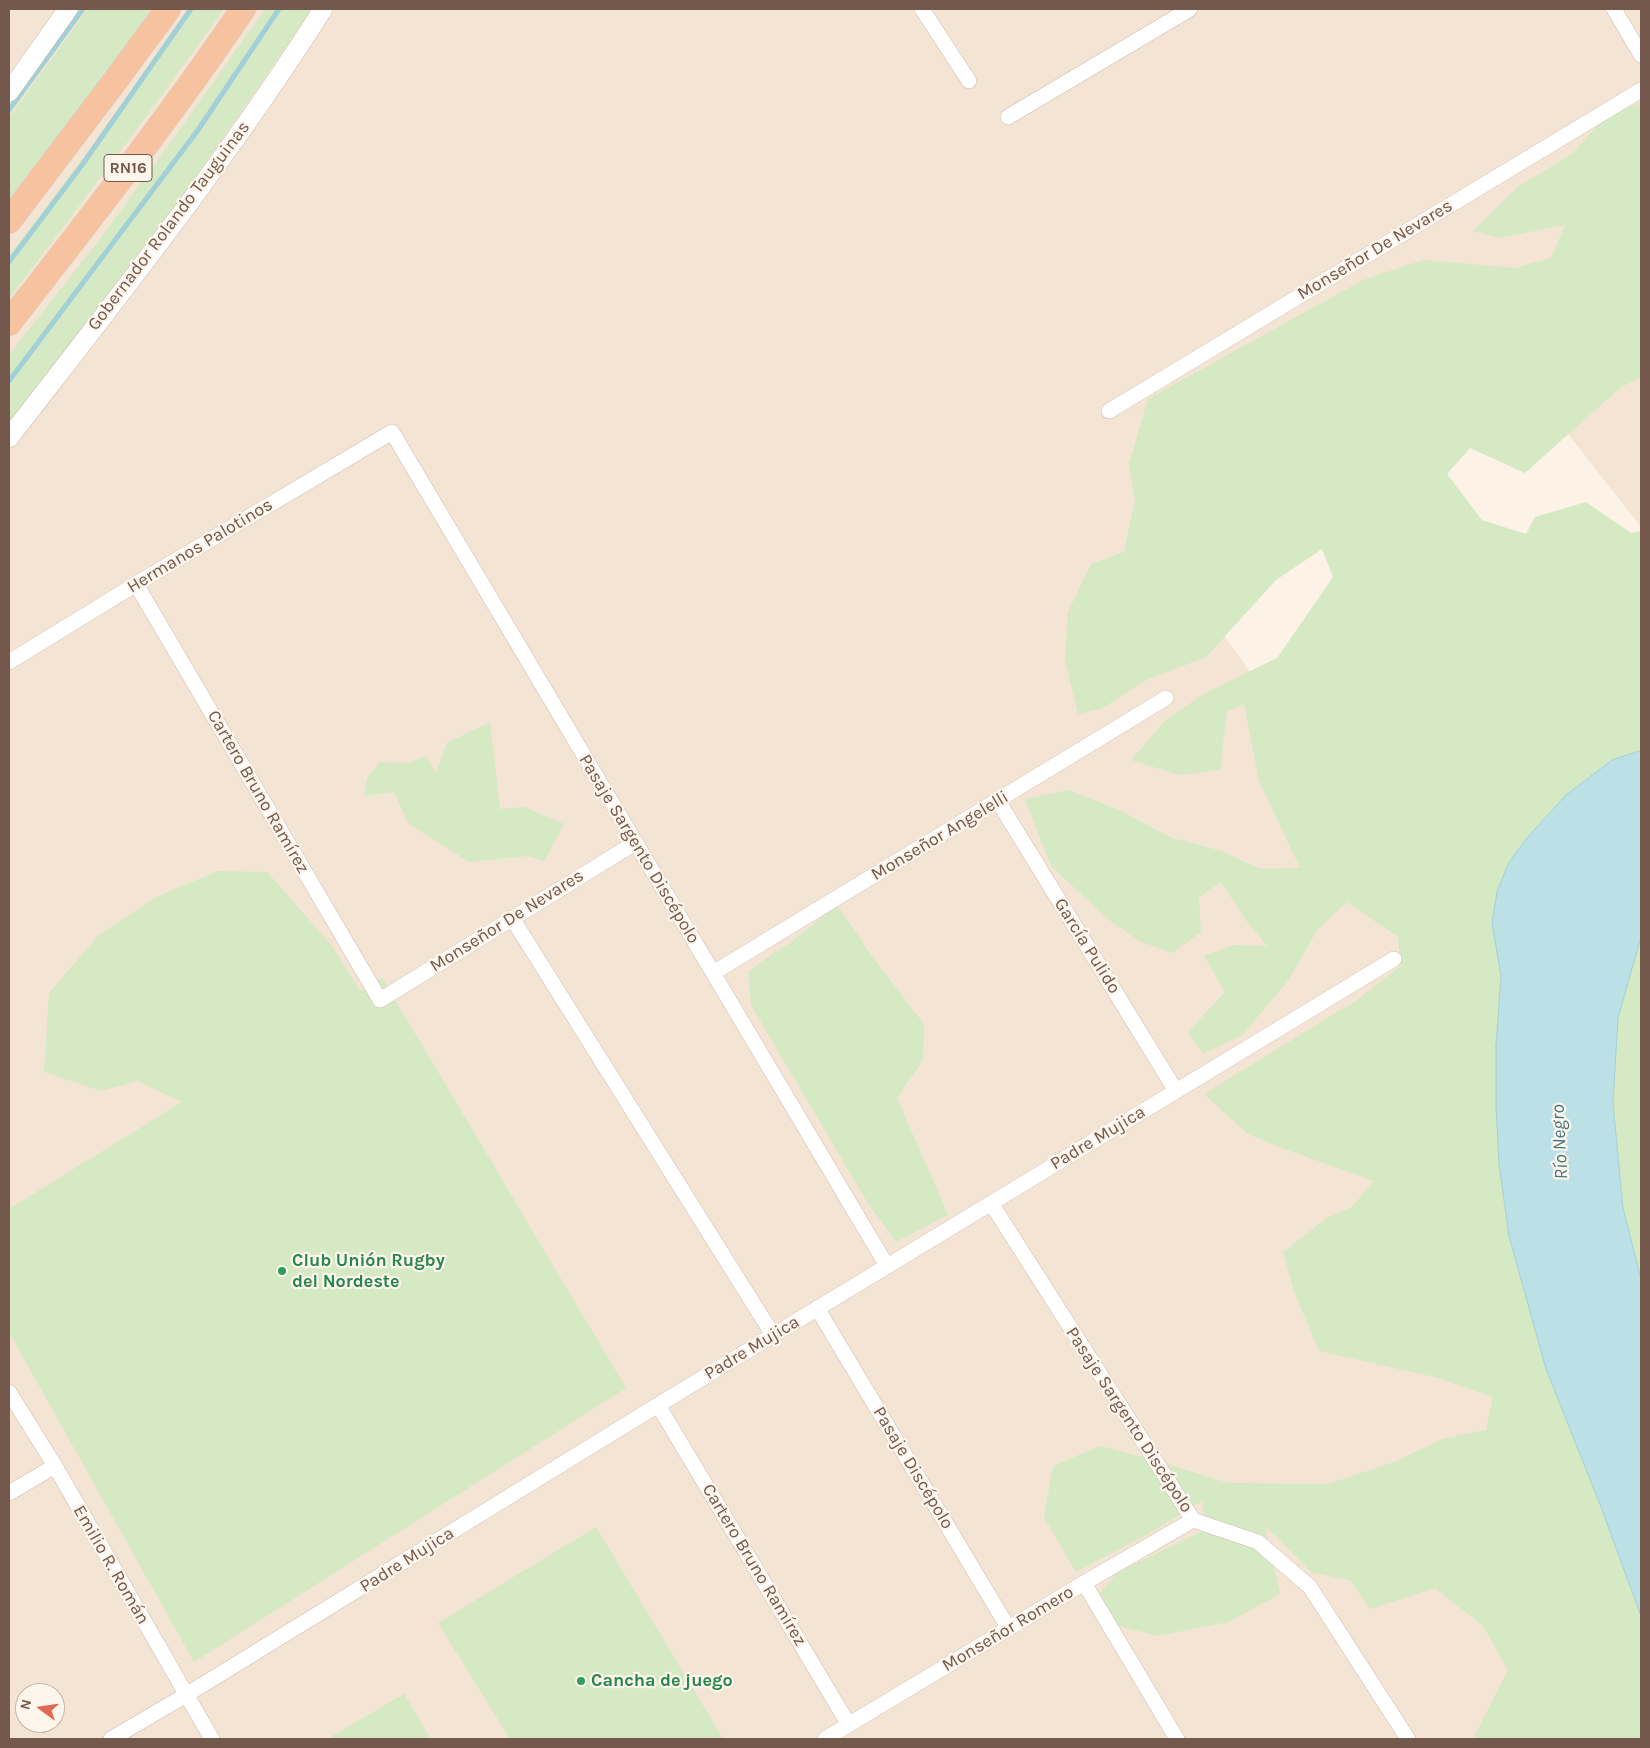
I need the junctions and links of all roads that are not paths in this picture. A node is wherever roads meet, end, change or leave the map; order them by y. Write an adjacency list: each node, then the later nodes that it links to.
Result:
1 (68, 9): 11 (street)
2 (168, 9): 13 (highway)
3 (243, 9): 14 (highway, RN16)
4 (323, 9): 17 (street, Gobernador Rolando Tauguinas)
5 (922, 9): 9 (street)
6 (1190, 9): 12 (street)
7 (1614, 9): 8 (street)
8 (1641, 55)
9 (969, 81)
10 (1641, 90): 15 (street, Monseñor De Nevares)
11 (9, 92)
12 (1008, 116)
13 (9, 221)
14 (9, 324)
15 (1109, 411)
16 (392, 432): 18 (street, Hermanos Palotinos); 22 (street, Pasaje Sargento Discépolo)
17 (9, 438)
18 (136, 584): 19 (street, Hermanos Palotinos); 26 (street, Cartero Bruno Ramírez)
19 (9, 662)
20 (1166, 698): 21 (street, Monseñor Angelelli)
21 (998, 801): 25 (street, Monseñor Angelelli); 27 (street, García Pulido)
22 (635, 842): 23 (street, Monseñor De Nevares); 25 (street, Pasaje Sargento Discépolo)
23 (512, 918): 26 (street, Monseñor De Nevares); 31 (street)
24 (1394, 959): 27 (street, Padre Mujica)
25 (713, 973): 29 (street, Pasaje Sargento Discépolo)
26 (380, 1000)
27 (1176, 1091): 28 (street, Padre Mujica)
28 (990, 1203): 29 (street, Padre Mujica); 36 (street, Pasaje Sargento Discépolo)
29 (888, 1266): 30 (street, Padre Mujica)
30 (817, 1308): 31 (street, Padre Mujica); 38 (street, Pasaje Discépolo)
31 (773, 1335): 33 (street, Padre Mujica)
32 (9, 1392): 34 (street, Emilio R. Román)
33 (658, 1405): 39 (street, Padre Mujica); 40 (street, Cartero Bruno Ramírez)
34 (55, 1466): 35 (street); 39 (street, Emilio R. Román)
35 (9, 1493)
36 (1193, 1520): 37 (street, Monseñor Romero); 45 (street, Pasaje Sargento Discépolo)
37 (1084, 1583): 38 (street, Monseñor Romero); 44 (street)
38 (1009, 1628): 40 (street, Monseñor Romero)
39 (186, 1695): 41 (street, Padre Mujica); 42 (street, Emilio R. Román)
40 (849, 1725): 43 (street, Monseñor Romero)
41 (111, 1739)
42 (212, 1739)
43 (825, 1739)
44 (1177, 1739)
45 (1408, 1739)

